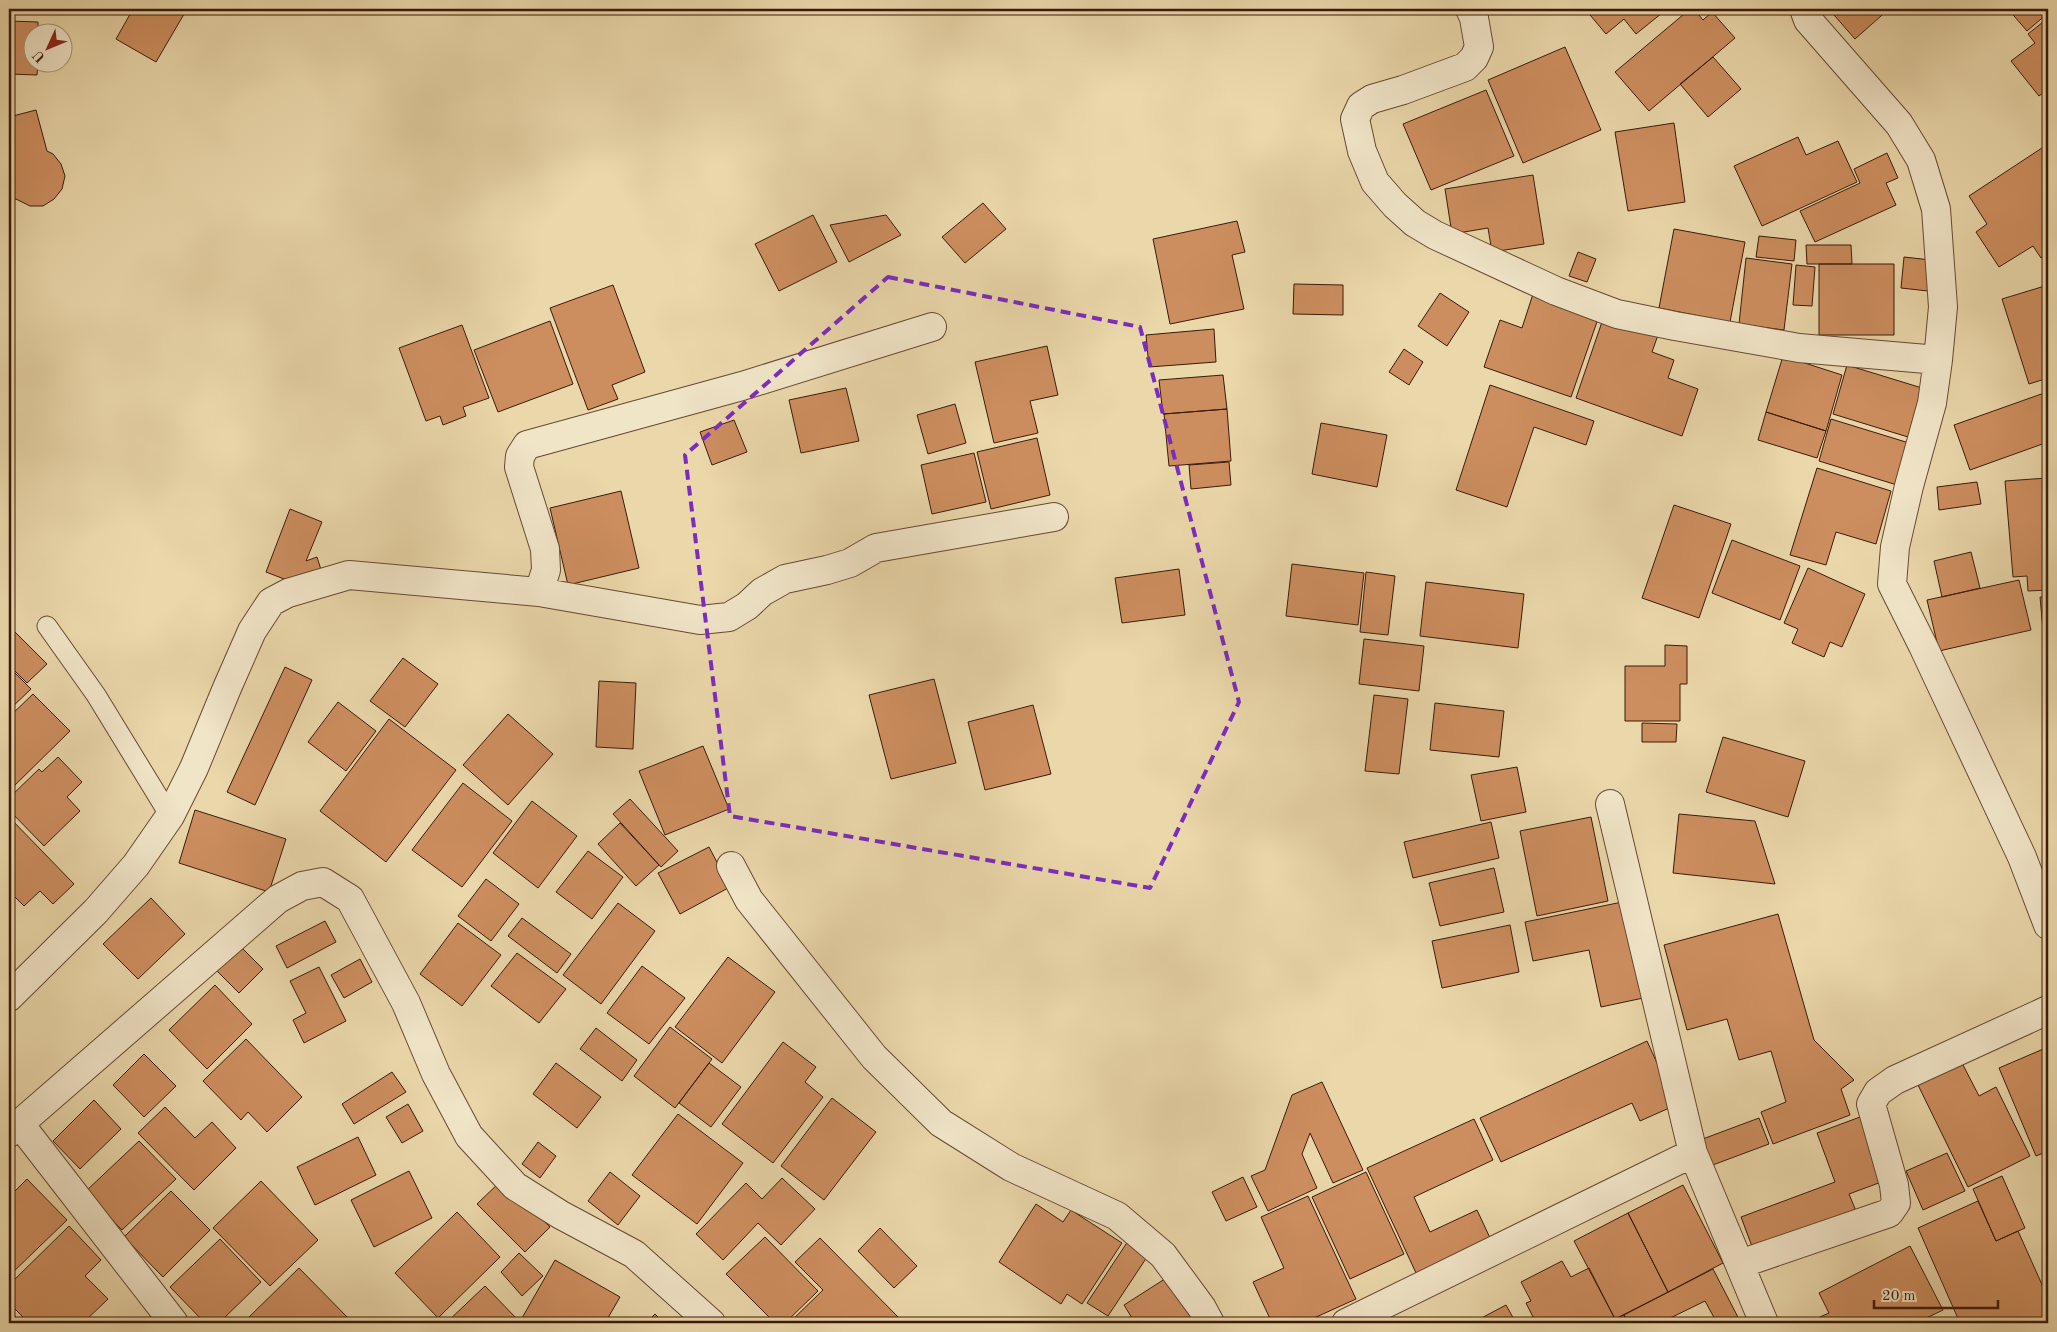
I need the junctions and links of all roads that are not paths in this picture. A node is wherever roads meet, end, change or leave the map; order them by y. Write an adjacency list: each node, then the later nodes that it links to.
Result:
1 (1470, 9): 4 (street)
2 (1804, 9): 4 (street)
3 (932, 327): 6 (street)
4 (1938, 360): 11 (street)
5 (1054, 517): 6 (street)
6 (539, 592): 9 (street)
7 (47, 626): 9 (lane)
8 (1610, 804): 15 (street)
9 (170, 816): 12 (street)
10 (731, 866): 19 (street)
11 (2048, 925)
12 (9, 997)
13 (2048, 1010): 16 (street)
14 (14, 1128): 17 (street); 18 (street)
15 (1693, 1153): 16 (street); 20 (street)
16 (1740, 1264): 21 (street)
17 (174, 1323)
18 (711, 1323)
19 (1210, 1323)
20 (1346, 1323)
21 (1764, 1323)

